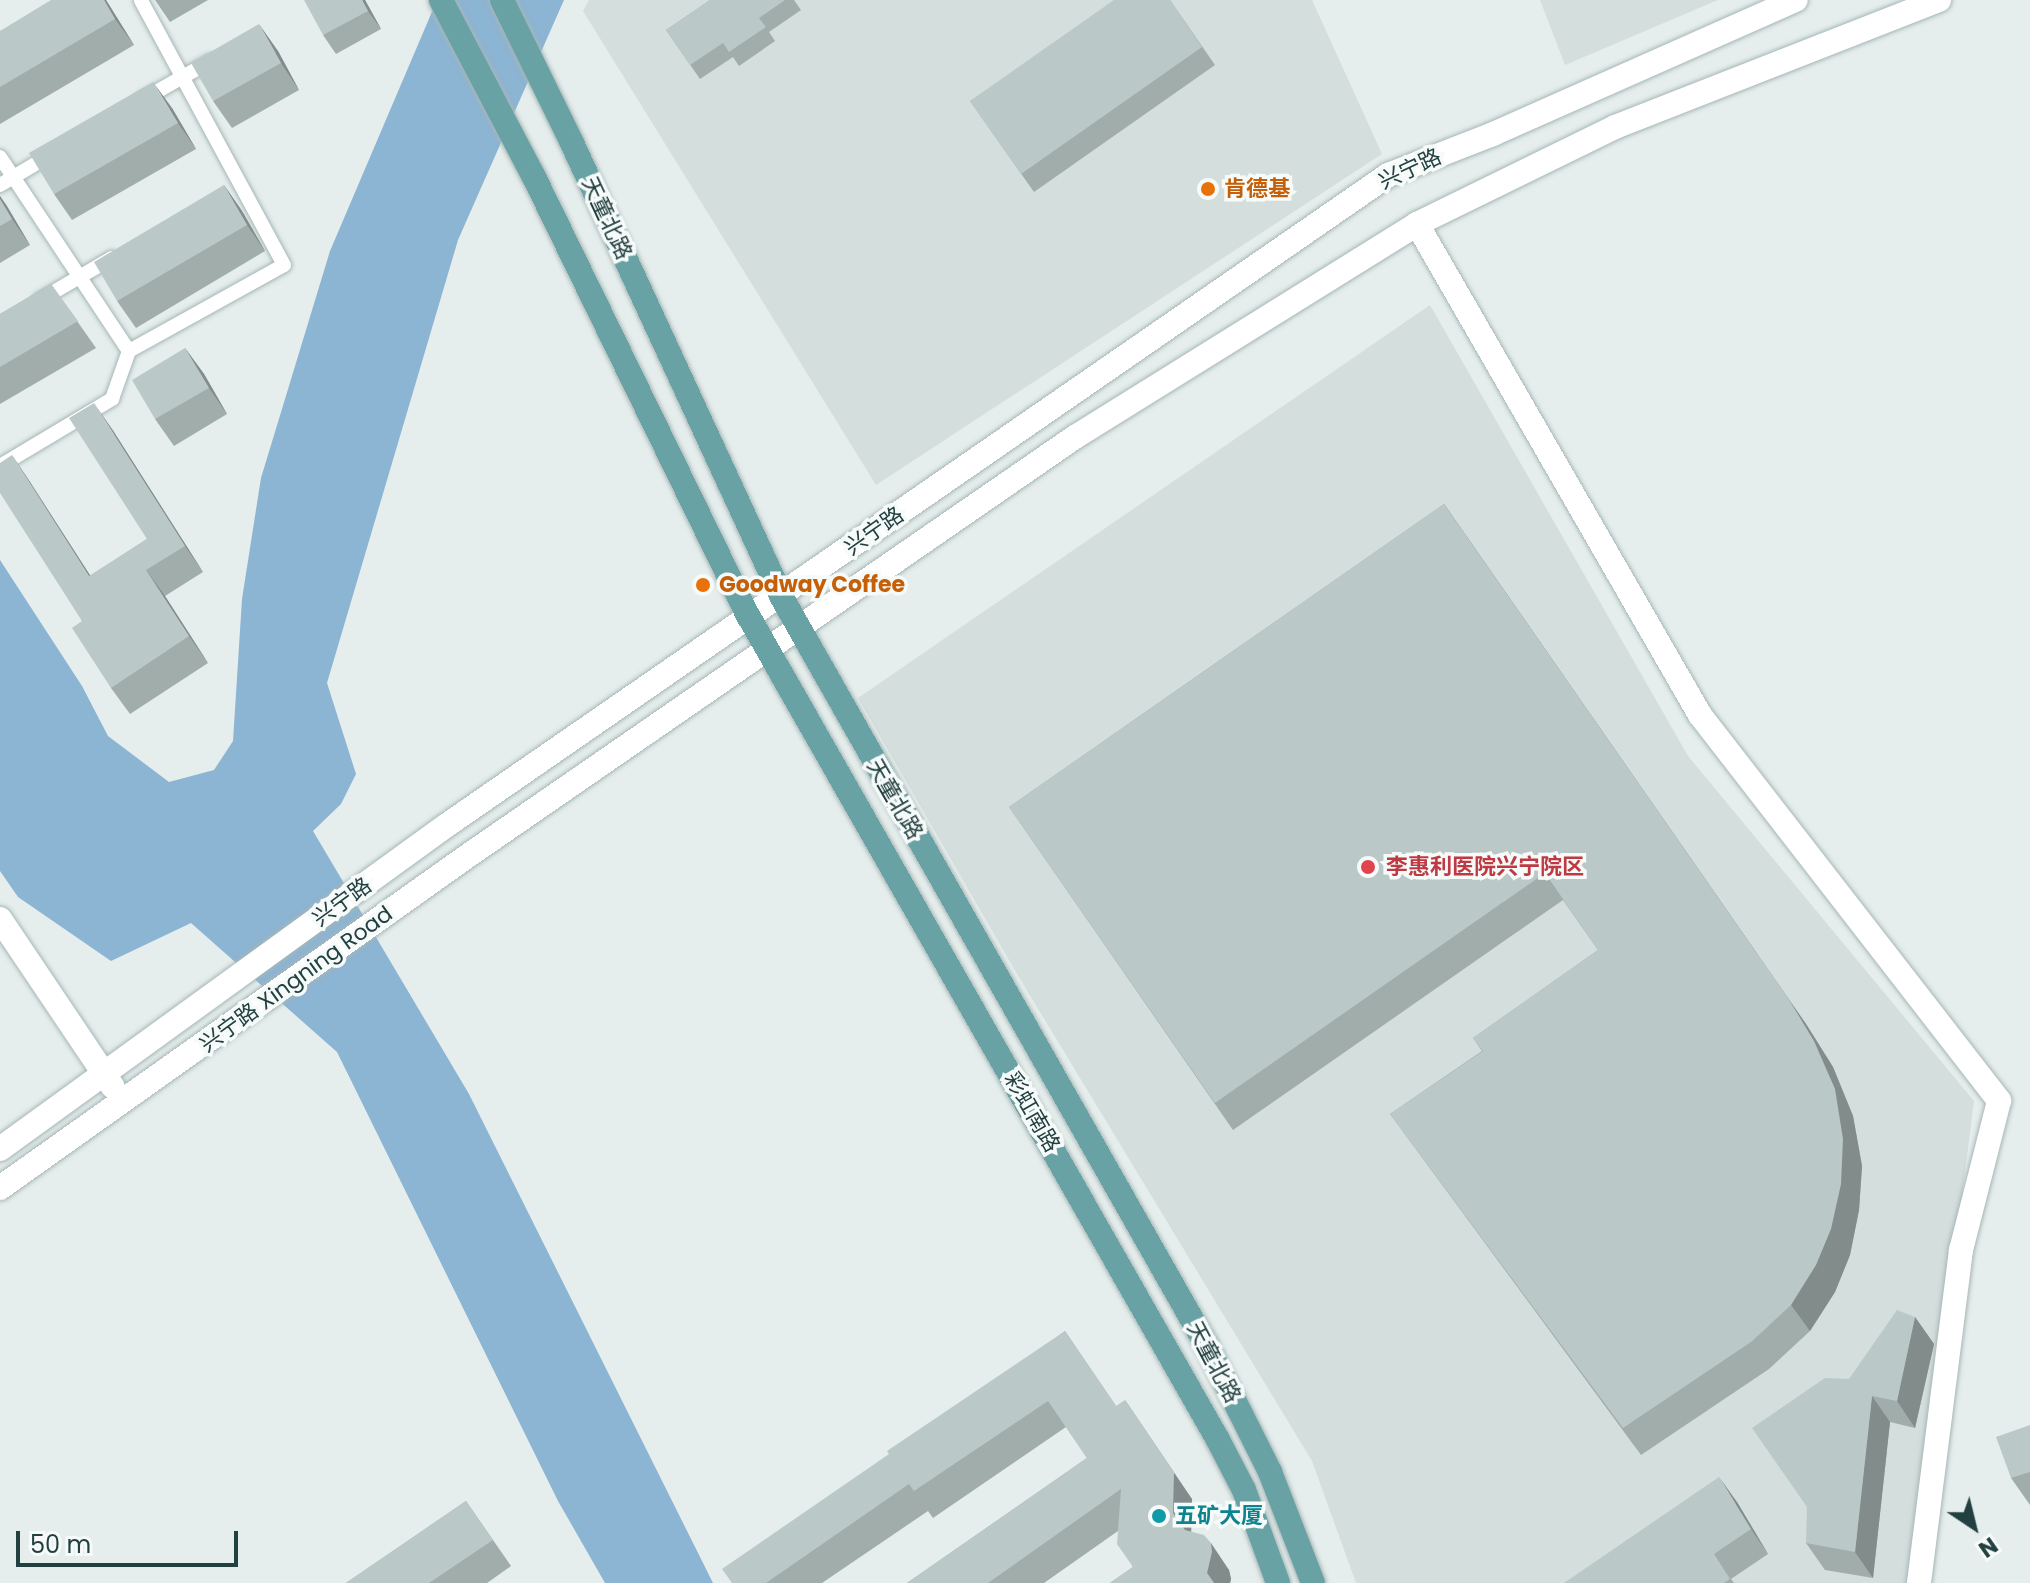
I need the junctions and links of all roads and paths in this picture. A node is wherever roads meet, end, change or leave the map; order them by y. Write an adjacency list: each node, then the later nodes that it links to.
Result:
1 (141, 0): 7 (lane)
2 (441, 0): 19 (main road)
3 (502, 0): 18 (main road, 天童北路)
4 (1796, 0): 18 (main road, 兴宁路)
5 (1939, 0): 12 (main road, 兴宁路)
6 (231, 50): 7 (lane)
7 (182, 76): 8 (lane); 16 (lane)
8 (130, 107)
9 (65, 146): 11 (lane)
10 (0, 157): 11 (lane)
11 (6, 181): 14 (lane)
12 (1417, 224): 20 (main road, 兴宁路); 30 (main road)
13 (120, 254): 14 (lane)
14 (79, 277): 15 (lane); 16 (lane)
15 (26, 309)
16 (129, 351): 17 (lane)
17 (0, 466)
18 (781, 596): 19 (main road, 兴宁路); 20 (main road, 天童北路)
19 (749, 617): 21 (main road); 24 (main road, 兴宁路)
20 (798, 629): 21 (main road, 兴宁路); 29 (main road, 天童北路)
21 (768, 650): 22 (main road, 兴宁路); 28 (main road, 彩虹南路)
22 (469, 855): 25 (main road, 兴宁路 Xingning Road)
23 (0, 919): 24 (main road)
24 (105, 1076): 25 (main road); 26 (main road, 兴宁路)
25 (124, 1102): 27 (main road)
26 (0, 1149)
27 (0, 1188)
28 (1278, 1583)
29 (1313, 1583)
30 (1919, 1583)

